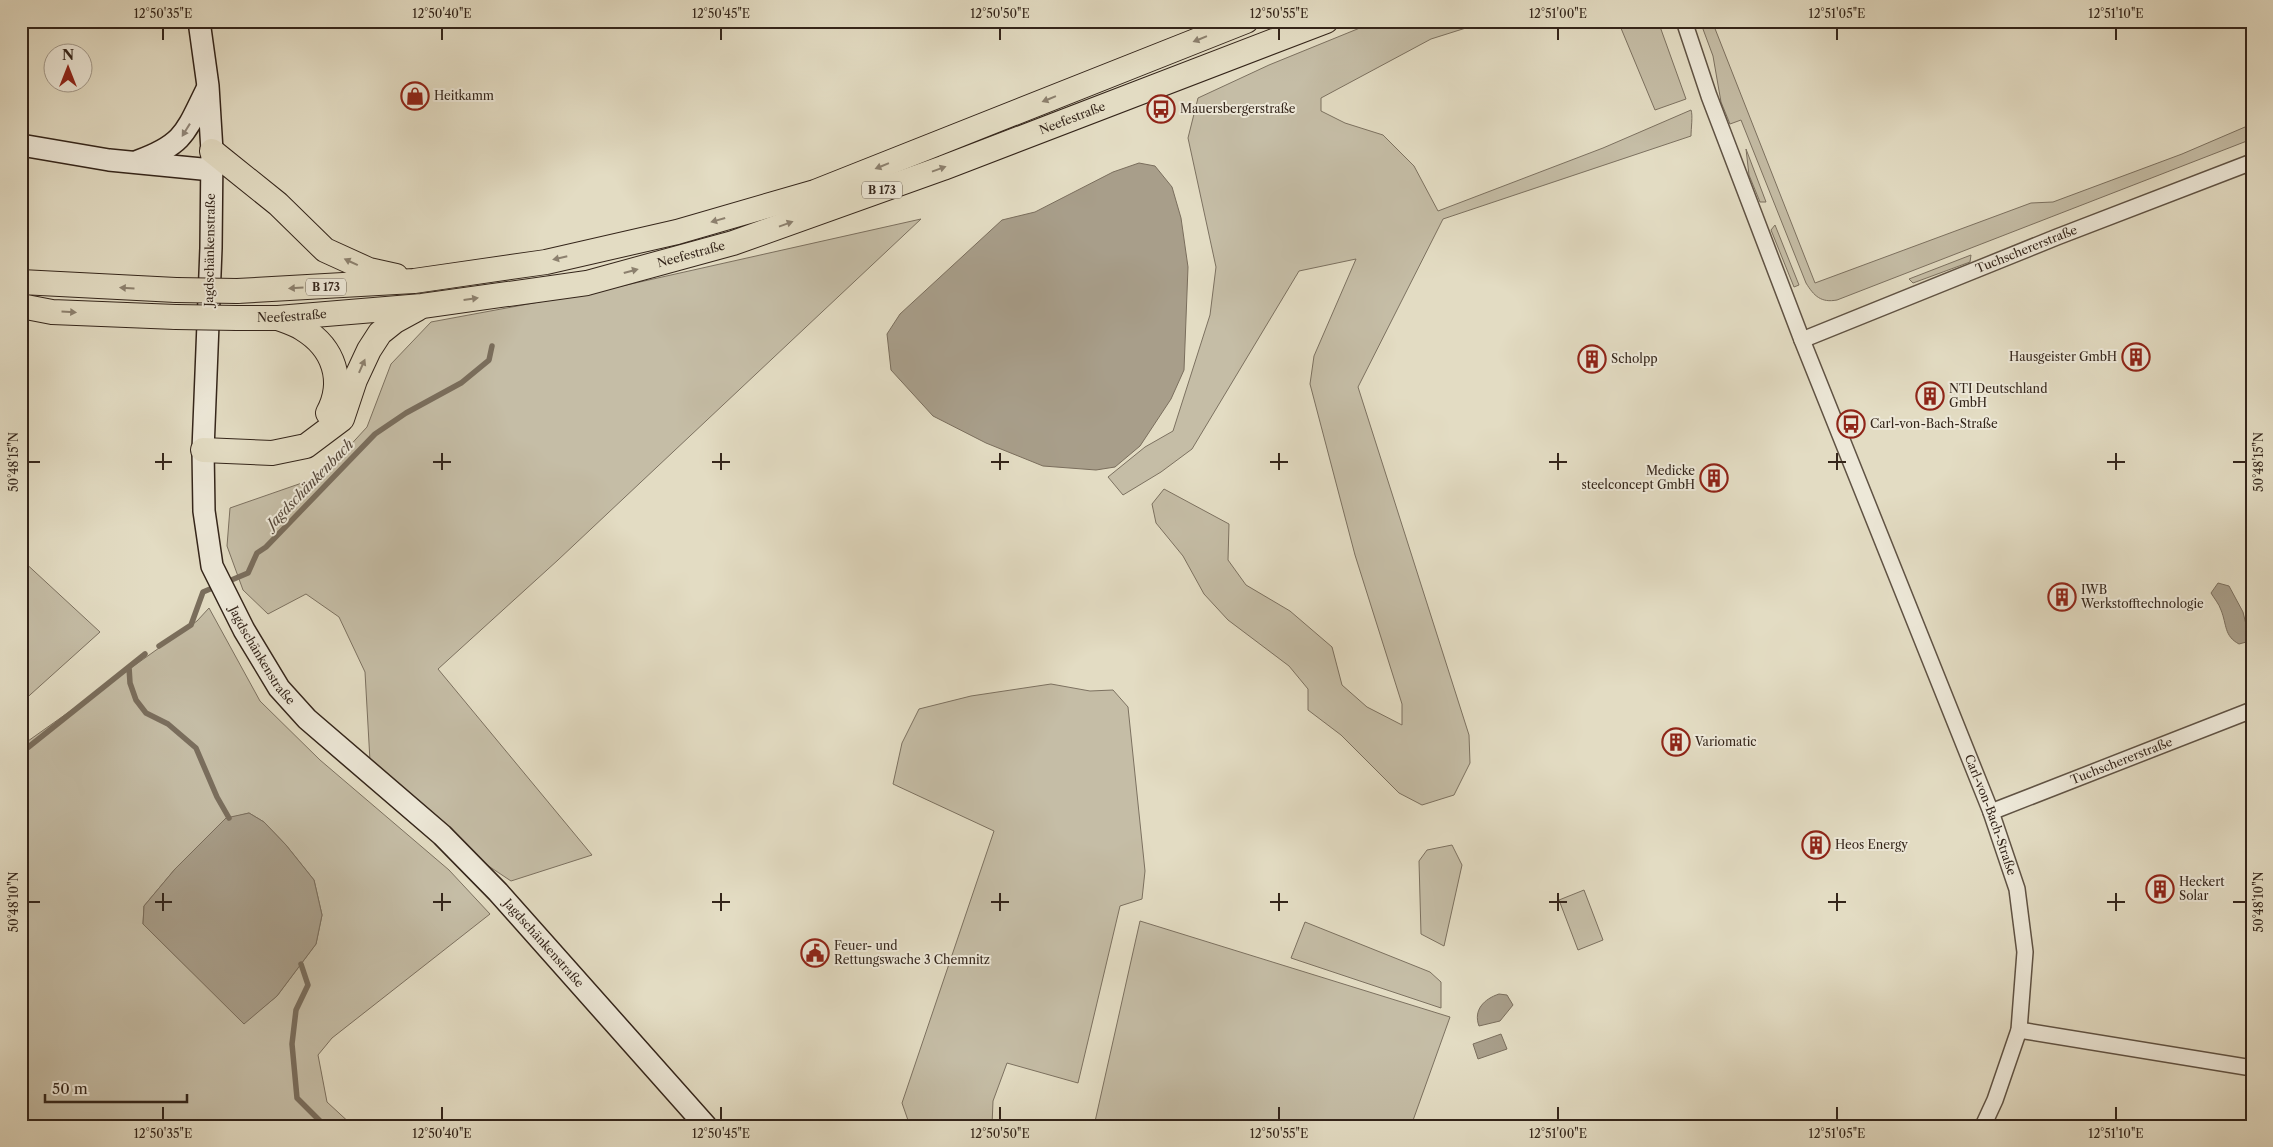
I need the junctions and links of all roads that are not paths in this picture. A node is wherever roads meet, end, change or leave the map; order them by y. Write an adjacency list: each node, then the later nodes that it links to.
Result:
1 (199, 21): 5 (main road, Jagdschänkenstraße)
2 (1246, 21): 11 (main road, Neefestraße / B 173, one-way to 11)
3 (1326, 21): 13 (main road, Neefestraße / B 173, one-way to 3)
4 (1684, 21): 15 (street, Carl-von-Bach-Straße)
5 (208, 86): 7 (main road, Jagdschänkenstraße); 8 (main road, one-way to 8)
6 (21, 145): 8 (main road)
7 (212, 161): 8 (main road); 11 (main road, one-way to 7); 17 (main road, Jagdschänkenstraße)
8 (134, 162)
9 (2252, 162): 15 (street, Tuchschererstraße)
10 (26, 281): 11 (main road, Neefestraße / B 173, one-way to 10, bridge)
11 (414, 281)
12 (21, 306): 14 (main road, Neefestraße / B 173, one-way to 14, bridge)
13 (422, 306): 14 (main road, Neefestraße / B 173); 16 (main road, one-way to 13)
14 (278, 318): 16 (main road)
15 (1802, 340): 19 (street, Carl-von-Bach-Straße)
16 (306, 446): 17 (main road)
17 (203, 450): 22 (main road, Jagdschänkenstraße)
18 (2252, 710): 19 (street, Tuchschererstraße)
19 (1991, 812): 20 (street, Carl-von-Bach-Straße)
20 (2019, 1030): 21 (street); 23 (street, Carl-von-Bach-Straße)
21 (2252, 1068)
22 (706, 1126)
23 (1983, 1126)

